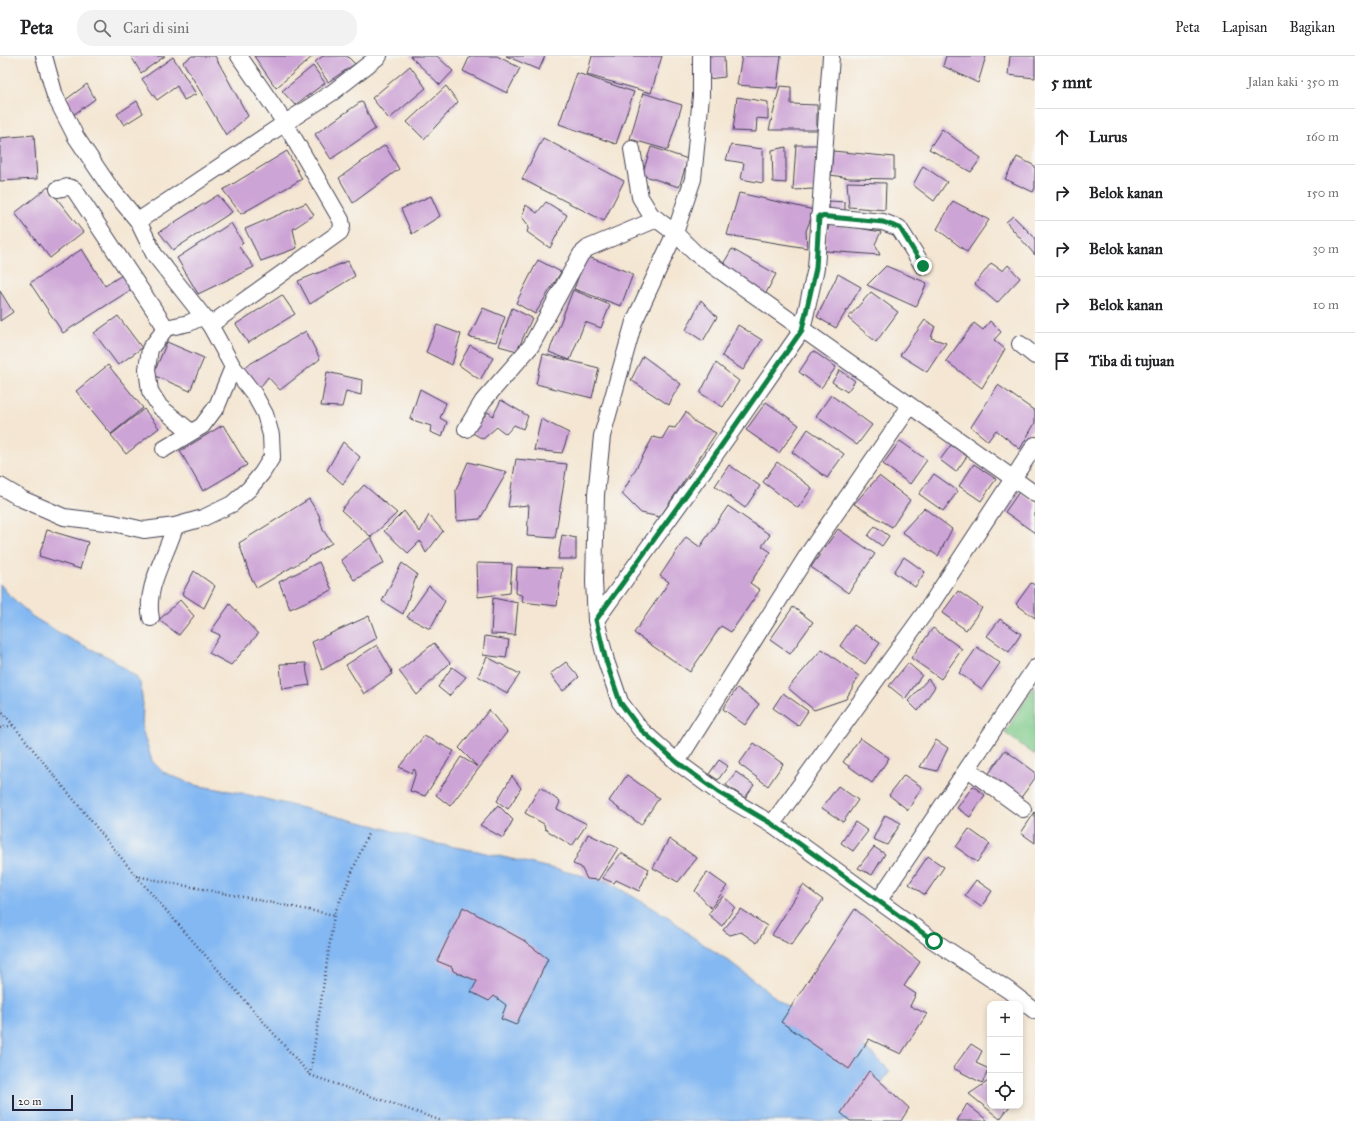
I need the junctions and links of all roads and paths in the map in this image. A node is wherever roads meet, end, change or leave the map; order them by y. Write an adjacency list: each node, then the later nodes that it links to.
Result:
1 (44, 56): 11 (street)
2 (239, 56): 6 (street)
3 (379, 56): 6 (street)
4 (701, 56): 12 (street)
5 (831, 56): 9 (street)
6 (285, 122): 11 (street); 14 (street)
7 (632, 149): 10 (street)
8 (58, 189): 15 (street)
9 (819, 216): 13 (street); 16 (street)
10 (657, 219): 12 (street); 21 (street)
11 (138, 221): 14 (street)
12 (675, 233): 16 (street); 30 (street)
13 (923, 266)
14 (207, 320): 15 (street); 19 (street)
15 (166, 328): 22 (street)
16 (802, 330): 20 (street); 30 (street)
17 (1020, 344): 18 (street)
18 (1035, 356)
19 (233, 367): 22 (street); 28 (street)
20 (910, 406): 25 (street); 35 (street)
21 (466, 429)
22 (191, 432): 24 (street)
23 (1035, 445): 25 (street)
24 (164, 449)
25 (1014, 478): 27 (street); 38 (street)
26 (0, 486): 28 (street)
27 (1035, 494)
28 (175, 526): 29 (street)
29 (151, 618)
30 (596, 620): 35 (street)
31 (1035, 668): 36 (street)
32 (0, 709): 33 (path)
33 (14, 725): 34 (path); 40 (path)
34 (0, 728)
35 (677, 762): 38 (street)
36 (968, 769): 37 (street); 41 (street)
37 (1023, 809)
38 (772, 824): 41 (street)
39 (368, 834): 42 (path)
40 (136, 876): 42 (path); 44 (path)
41 (878, 900): 43 (street)
42 (334, 915): 44 (path)
43 (1035, 1010)
44 (310, 1075): 45 (path)
45 (442, 1121)

